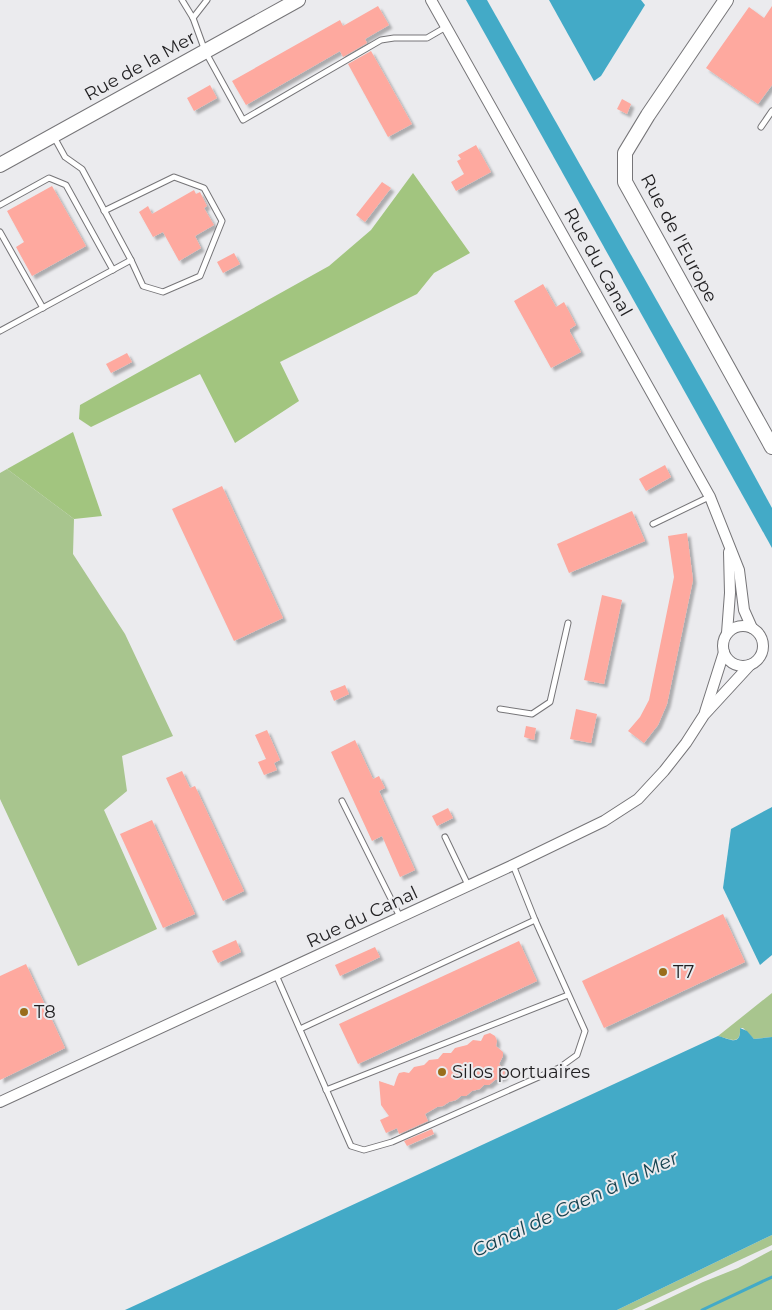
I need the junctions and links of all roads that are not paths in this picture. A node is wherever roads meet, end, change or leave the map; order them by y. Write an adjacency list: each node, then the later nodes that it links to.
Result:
1 (182, 0): 6 (lane)
2 (207, 0): 6 (lane)
3 (298, 0): 8 (street, Rue de la Mer)
4 (431, 0): 7 (street, Rue du Canal)
5 (726, 0): 20 (street, Rue de l'Europe)
6 (193, 18): 8 (lane)
7 (446, 26): 8 (lane); 21 (street, Rue du Canal)
8 (205, 51): 11 (street, Rue de la Mer)
9 (772, 111): 10 (lane)
10 (761, 127)
11 (53, 135): 12 (street, Rue de la Mer); 14 (lane)
12 (1, 163)
13 (0, 205): 17 (lane)
14 (104, 211): 16 (lane); 16 (lane)
15 (0, 232): 18 (lane)
16 (131, 260): 17 (lane)
17 (113, 270): 18 (lane)
18 (43, 308): 19 (lane)
19 (0, 331)
20 (772, 446)
21 (710, 496): 22 (lane); 23 (street, Rue du Canal)
22 (652, 524)
23 (729, 544): 25 (street, Rue du Canal); 26 (street, Rue du Canal)
24 (568, 623): 32 (lane)
25 (752, 628): 26 (street); 27 (street, Rue du Canal)
26 (727, 633): 29 (street, Rue du Canal)
27 (761, 637): 28 (street); 31 (street, Rue du Canal)
28 (772, 641)
29 (724, 652): 31 (street); 33 (street, Rue du Canal)
30 (772, 654): 31 (street)
31 (753, 663): 33 (street, Rue du Canal)
32 (500, 709)
33 (704, 715): 36 (street, Rue du Canal)
34 (342, 801): 38 (lane)
35 (445, 837): 37 (lane)
36 (513, 866): 37 (street, Rue du Canal); 39 (lane)
37 (468, 885): 38 (street, Rue du Canal)
38 (400, 917): 40 (street, Rue du Canal)
39 (535, 920): 41 (lane); 42 (lane)
40 (276, 975): 42 (lane); 44 (street, Rue du Canal)
41 (568, 995): 43 (lane); 43 (lane)
42 (300, 1030): 43 (lane)
43 (326, 1090)
44 (0, 1102)

